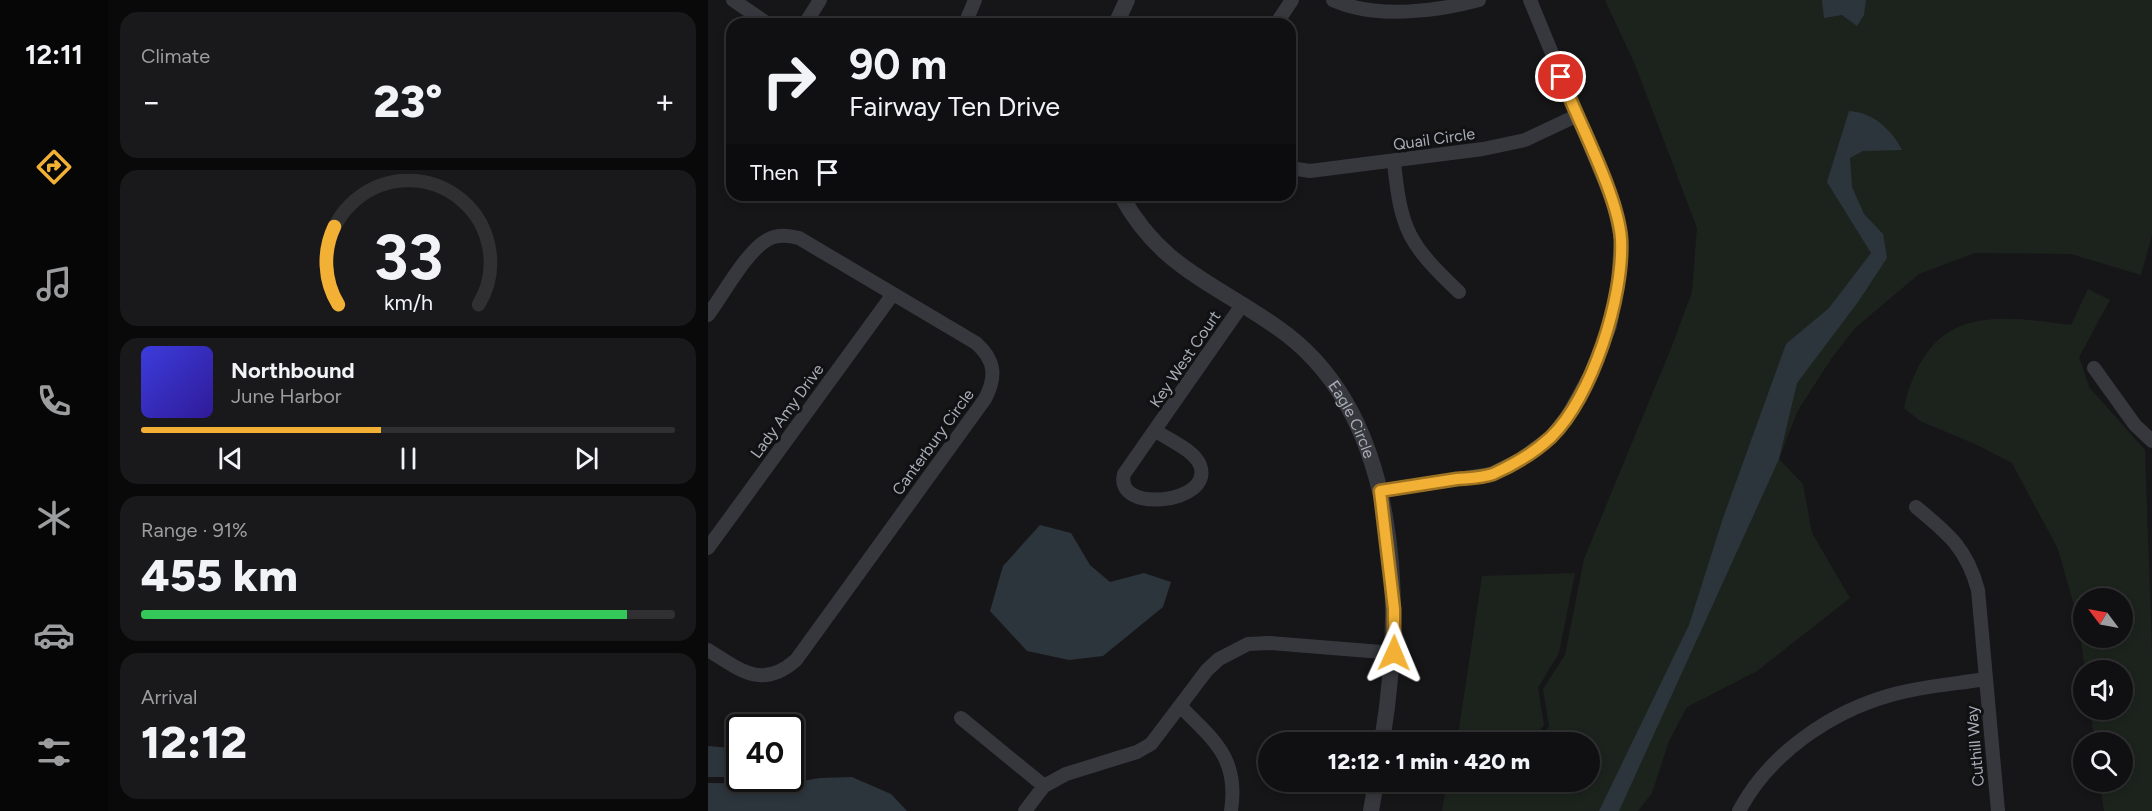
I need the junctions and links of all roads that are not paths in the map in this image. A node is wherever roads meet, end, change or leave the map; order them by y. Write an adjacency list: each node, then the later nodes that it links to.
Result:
1 (733, 0): 9 (street)
2 (820, 0): 10 (street)
3 (975, 0): 11 (street)
4 (1127, 0): 12 (street)
5 (1292, 0): 13 (street)
6 (1333, 0): 7 (street)
7 (1479, 0)
8 (1530, 0): 14 (street)
9 (759, 18)
10 (809, 18)
11 (968, 18)
12 (1119, 18)
13 (1280, 18)
14 (1576, 116): 15 (street, Quail Circle); 25 (street)
15 (1394, 162): 16 (street, Quail Circle); 18 (street)
16 (1296, 169)
17 (1124, 201): 20 (street, Eagle Circle)
18 (1459, 292)
19 (893, 294): 21 (street, Canterbury Circle); 27 (street, Lady Amy Drive); 28 (street, Canterbury Circle)
20 (1242, 305): 23 (street, Key West Court); 25 (street, Eagle Circle)
21 (708, 315)
22 (2094, 368): 24 (street)
23 (1156, 431): 23 (street, Key West Court)
24 (2152, 441)
25 (1380, 491): 29 (street, Eagle Circle)
26 (1916, 507): 30 (street, Cuthill Way)
27 (708, 548)
28 (708, 650)
29 (1394, 653): 31 (street); 33 (street, Eagle Circle)
30 (1986, 679): 39 (street); 40 (street, Cuthill Way)
31 (1181, 707): 34 (street); 37 (street)
32 (961, 718): 34 (street)
33 (1383, 732)
34 (1044, 786): 36 (street)
35 (1374, 792): 38 (street)
36 (1025, 811)
37 (1231, 811)
38 (1371, 811)
39 (1739, 811)
40 (1998, 811)

